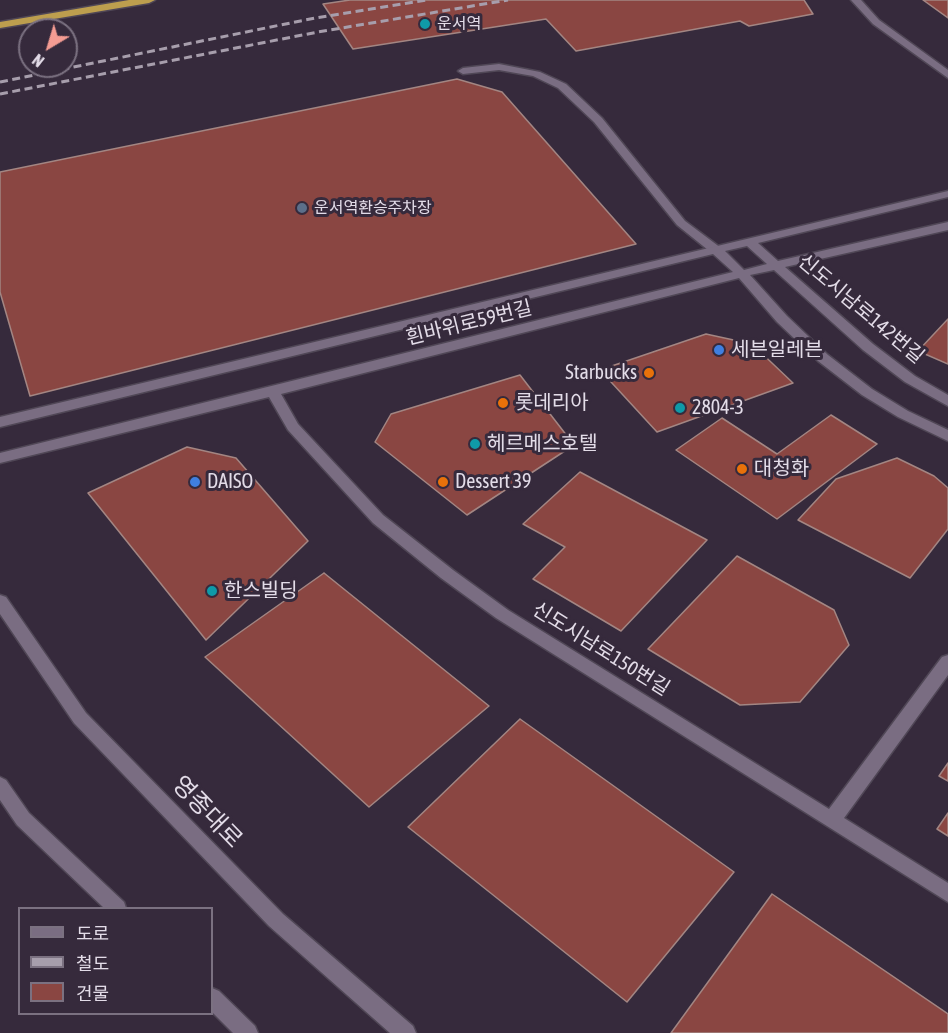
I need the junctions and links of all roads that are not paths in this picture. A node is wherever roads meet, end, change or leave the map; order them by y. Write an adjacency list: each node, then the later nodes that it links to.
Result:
1 (149, 0): 3 (highway)
2 (856, 0): 5 (street)
3 (0, 24)
4 (463, 71): 9 (street)
5 (948, 75)
6 (948, 194): 8 (street, 흰바위로59번길)
7 (948, 226): 10 (street, 흰바위로59번길)
8 (751, 243): 9 (street, 흰바위로59번길); 10 (street, 신도시남로142번길)
9 (717, 251): 11 (street); 14 (street, 흰바위로59번길)
10 (777, 265): 11 (street, 흰바위로59번길); 13 (street, 신도시남로142번길)
11 (743, 275): 12 (street, 흰바위로59번길); 15 (street)
12 (273, 392): 16 (street, 흰바위로59번길); 20 (street, 신도시남로150번길)
13 (948, 401)
14 (0, 422)
15 (948, 436)
16 (0, 458)
17 (0, 601): 25 (street, 영종대로)
18 (948, 662): 20 (street)
19 (0, 785): 22 (street)
20 (832, 820): 21 (street, 신도시남로150번길)
21 (948, 893)
22 (115, 907)
23 (213, 999): 24 (street)
24 (248, 1033)
25 (406, 1033)

